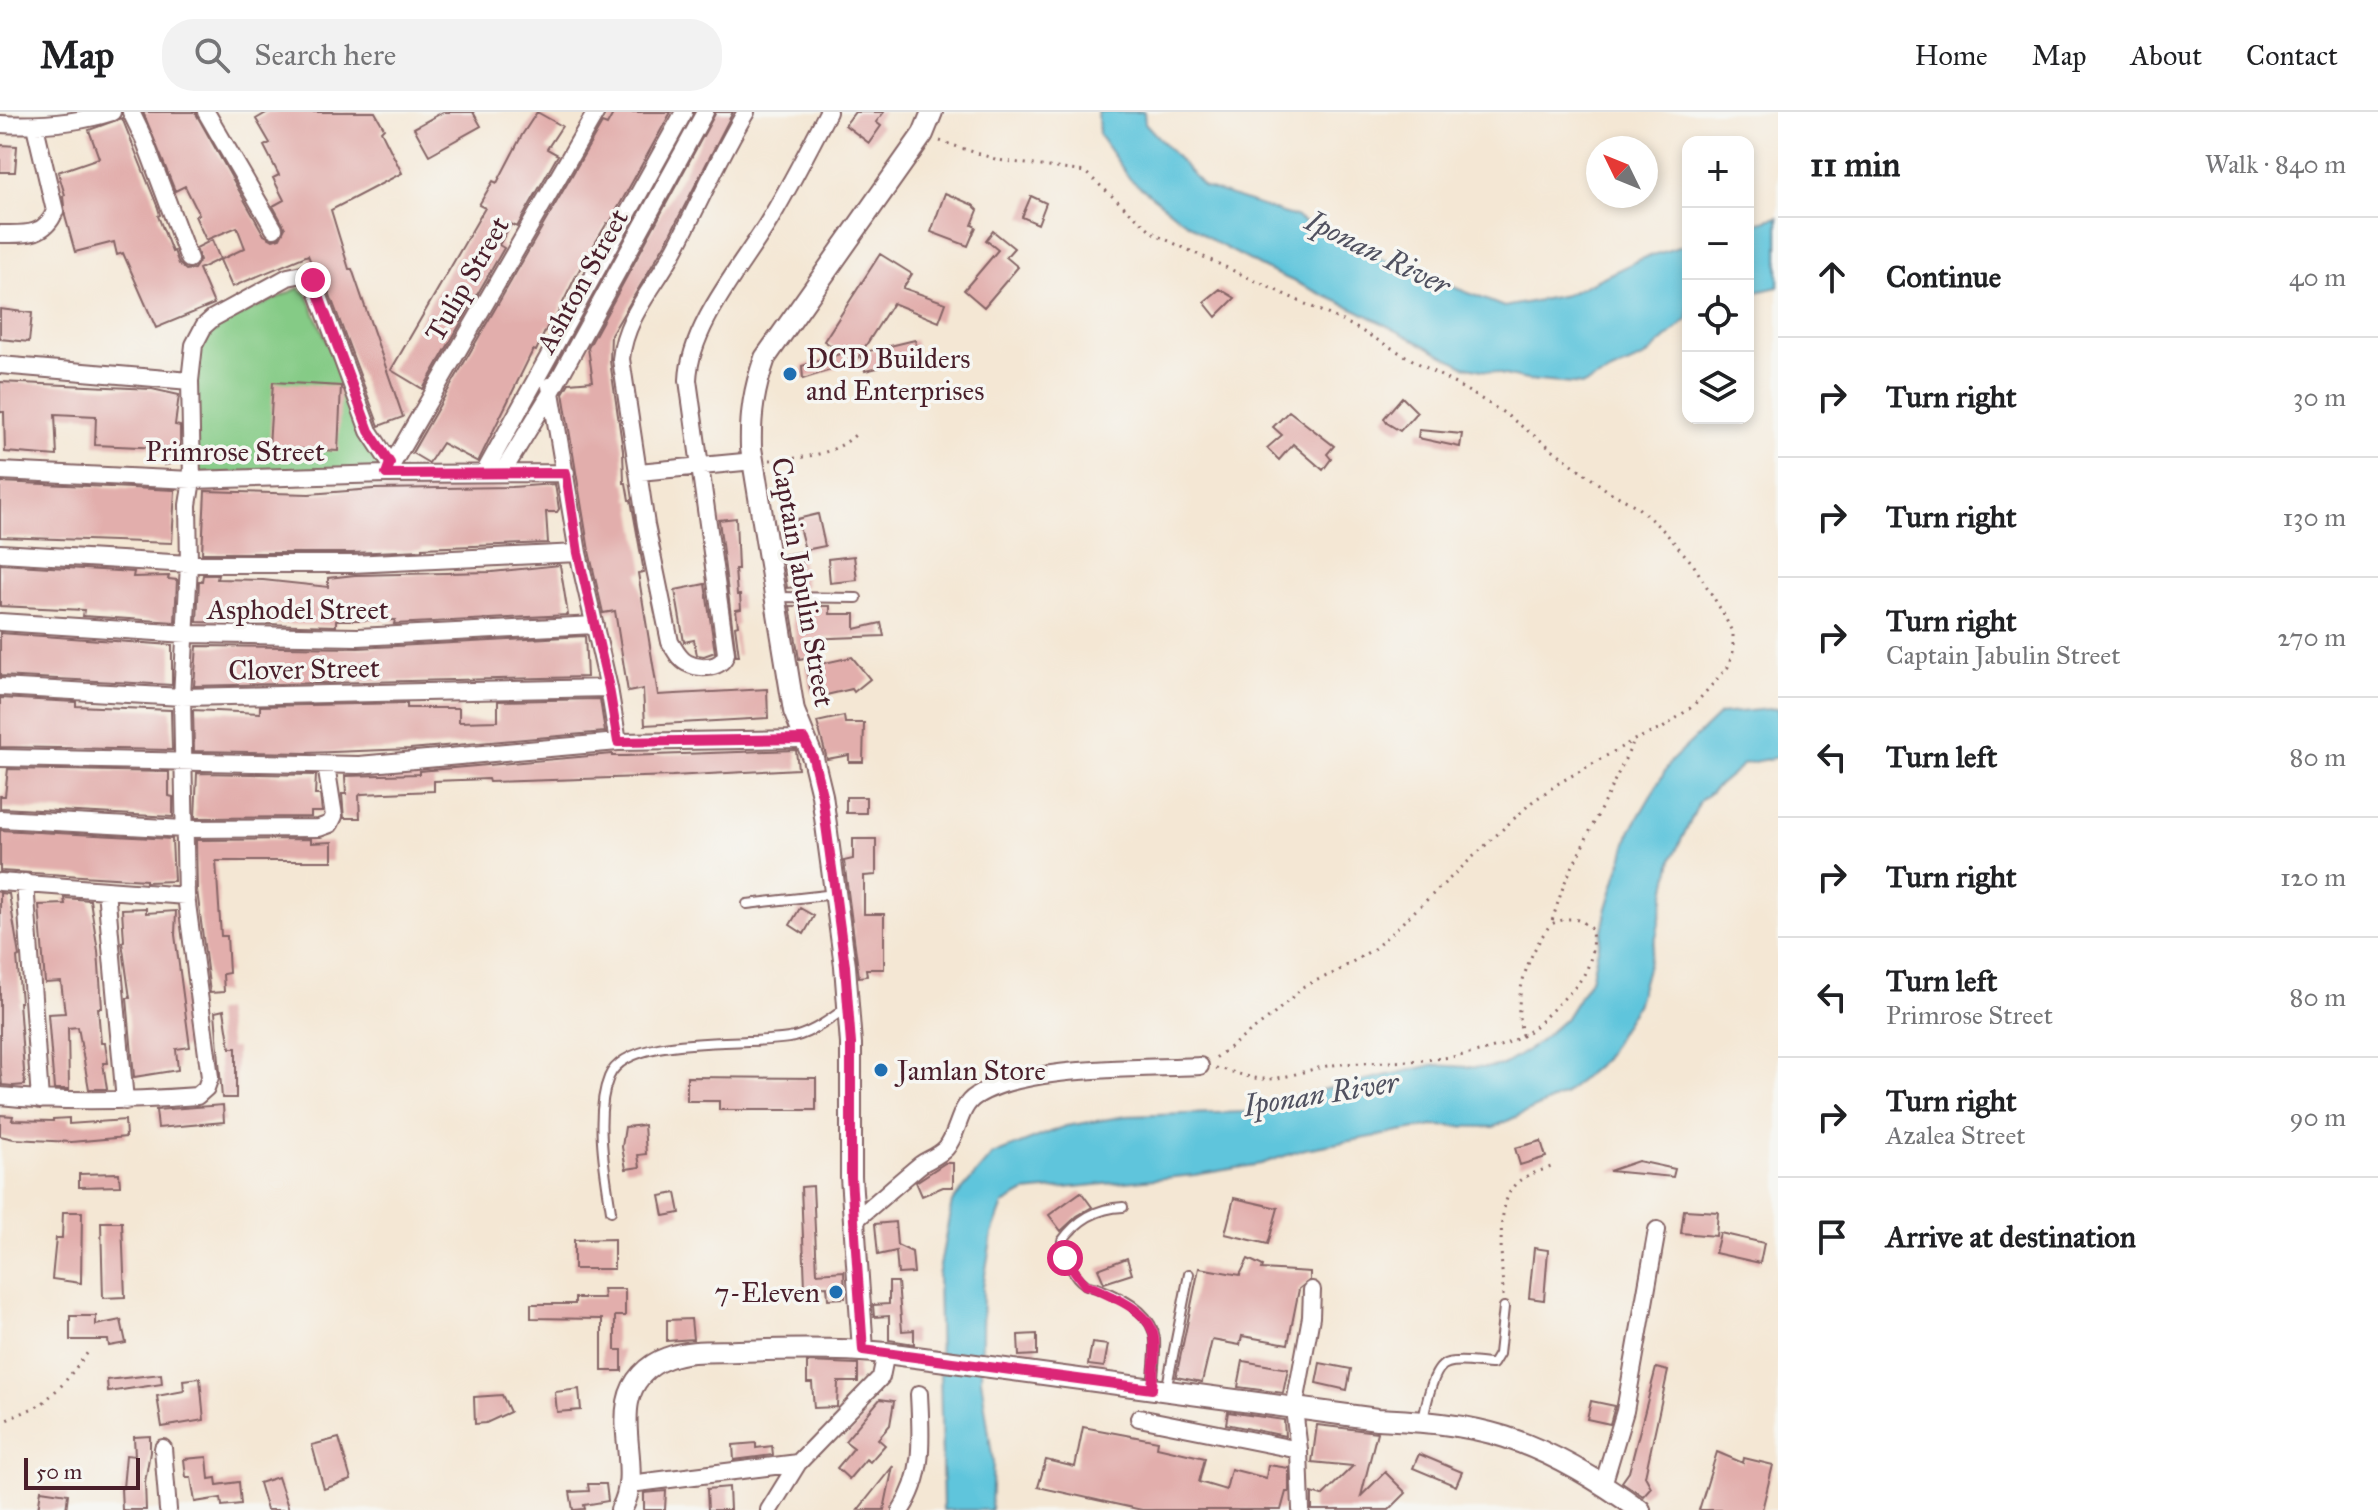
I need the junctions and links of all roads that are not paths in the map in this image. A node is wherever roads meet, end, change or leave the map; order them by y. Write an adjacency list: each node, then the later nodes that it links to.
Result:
1 (112, 112): 10 (street)
2 (131, 112): 14 (street)
3 (206, 112): 12 (street)
4 (596, 112): 21 (street, Tulip Street)
5 (684, 112): 16 (street, Ashton Street)
6 (705, 112): 18 (street, Ashton Street)
7 (746, 112): 23 (street)
8 (828, 112): 20 (street)
9 (932, 112): 19 (street, Captain Jabulin Street)
10 (32, 119): 11 (street); 13 (street)
11 (0, 124)
12 (274, 229)
13 (0, 234)
14 (189, 259)
15 (0, 365): 17 (street)
16 (543, 368): 18 (street); 24 (street, Ashton Street)
17 (190, 381): 21 (street); 27 (street)
18 (552, 391): 25 (street, Ashton Street); 26 (street)
19 (754, 461): 20 (street); 31 (street, Captain Jabulin Street)
20 (700, 465): 23 (street); 23 (street)
21 (388, 469): 24 (street, Primrose Street); 27 (street, Primrose Street)
22 (0, 471): 27 (street, Primrose Street)
23 (639, 472)
24 (484, 473): 25 (street, Primrose Street)
25 (502, 473): 26 (street, Primrose Street)
26 (566, 473): 29 (street)
27 (192, 480): 30 (street)
28 (0, 553): 30 (street)
29 (578, 553): 30 (street); 34 (street)
30 (189, 564): 35 (street)
31 (776, 597): 32 (lane); 39 (street, Captain Jabulin Street)
32 (857, 598)
33 (0, 622): 35 (street, Asphodel Street)
34 (595, 625): 35 (street, Asphodel Street); 37 (street)
35 (187, 634): 38 (street)
36 (0, 687): 38 (street, Clover Street)
37 (609, 688): 38 (street, Clover Street); 40 (street)
38 (182, 697): 42 (street)
39 (804, 739): 40 (street); 49 (street, Captain Jabulin Street)
40 (618, 742): 43 (street)
41 (0, 758): 42 (street)
42 (182, 763): 43 (street); 45 (street)
43 (326, 765): 45 (street)
44 (0, 819): 45 (street)
45 (184, 829): 50 (street)
46 (0, 882): 47 (street)
47 (25, 882): 48 (street); 55 (street)
48 (106, 890): 50 (street); 56 (street)
49 (836, 894): 51 (lane); 52 (street, Captain Jabulin Street)
50 (186, 896): 56 (street)
51 (747, 904)
52 (848, 1007): 58 (lane); 59 (street, Captain Jabulin Street)
53 (1200, 1066): 59 (street)
54 (0, 1096): 55 (street)
55 (40, 1100): 56 (street)
56 (125, 1101)
57 (1123, 1207): 66 (lane)
58 (611, 1211)
59 (854, 1221): 64 (street, Captain Jabulin Street)
60 (1657, 1230): 75 (street)
61 (1189, 1274): 66 (lane)
62 (1312, 1290): 68 (street)
63 (1504, 1307): 70 (lane)
64 (863, 1350): 65 (street); 74 (street)
65 (896, 1354): 66 (street); 73 (street)
66 (1159, 1390): 68 (street)
67 (919, 1394): 79 (street)
68 (1294, 1409): 70 (street); 72 (street)
69 (1139, 1418): 72 (street)
70 (1423, 1421): 75 (street)
71 (163, 1448): 76 (street)
72 (1299, 1450): 80 (street)
73 (798, 1463): 74 (street); 78 (street)
74 (630, 1484): 77 (street)
75 (1603, 1485): 81 (street)
76 (168, 1510)
77 (621, 1510)
78 (769, 1510)
79 (901, 1510)
80 (1301, 1510)
81 (1640, 1510)

